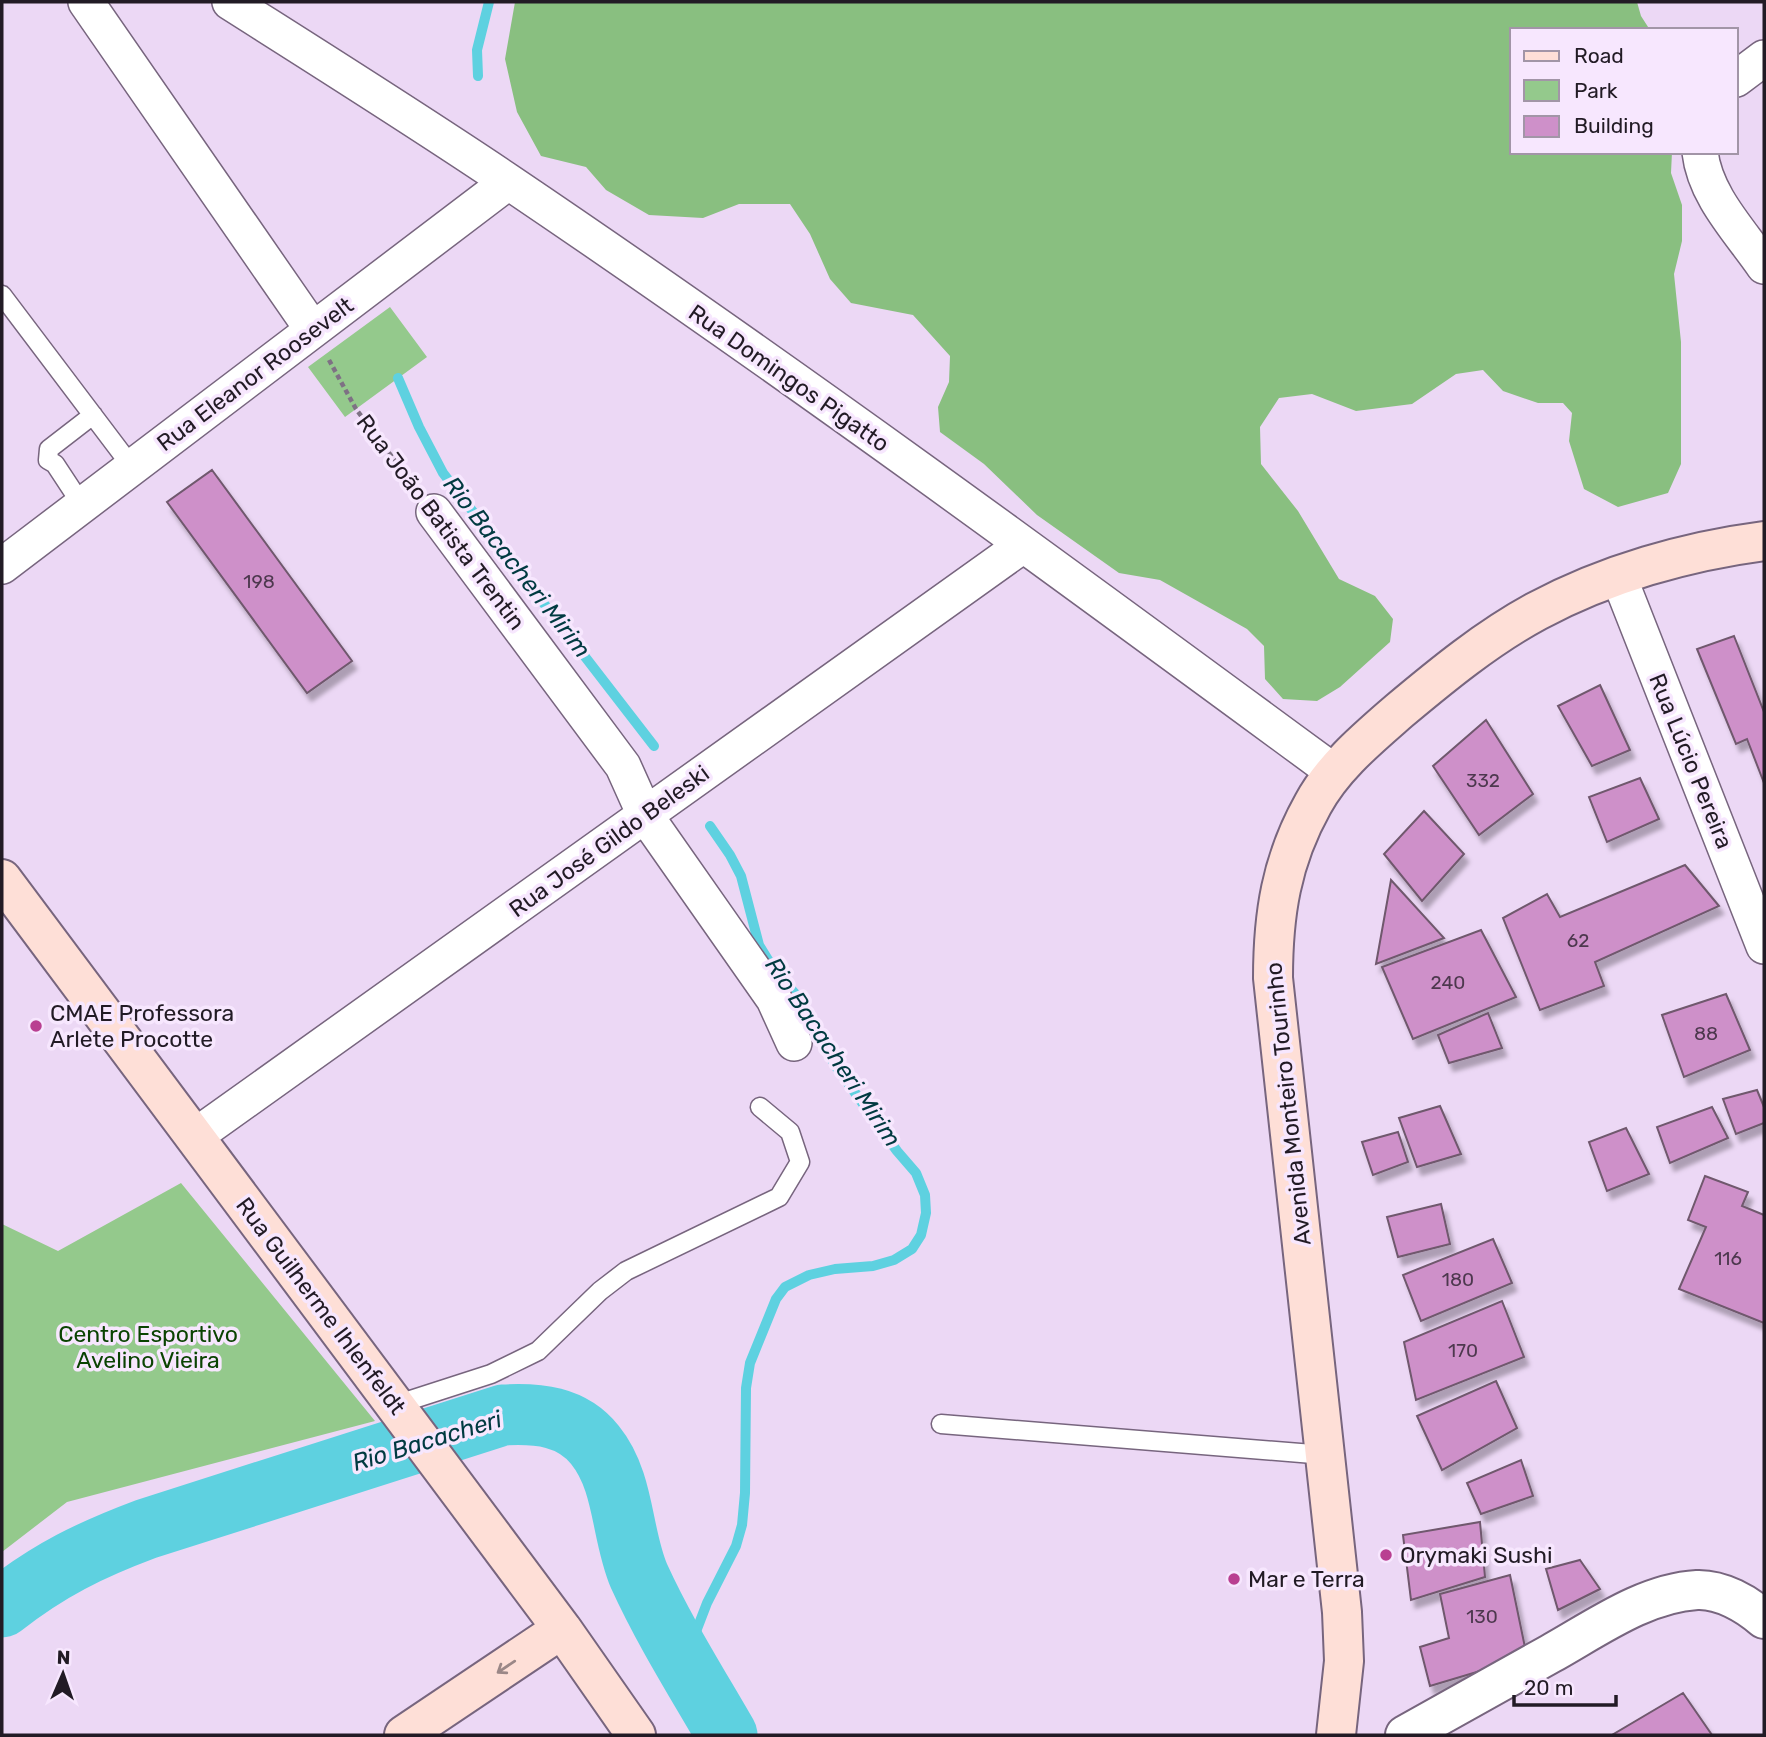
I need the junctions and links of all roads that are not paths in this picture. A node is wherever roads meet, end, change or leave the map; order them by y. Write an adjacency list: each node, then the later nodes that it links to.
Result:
1 (86, 2): 9 (street)
2 (230, 2): 6 (street, Rua Domingos Pigatto)
3 (1764, 58): 4 (street)
4 (1738, 78)
5 (1700, 154): 7 (street)
6 (508, 182): 9 (street, Rua Eleanor Roosevelt); 15 (street, Rua Domingos Pigatto)
7 (1764, 266)
8 (2, 295): 10 (lane)
9 (313, 330): 11 (street, Rua Eleanor Roosevelt)
10 (93, 415): 11 (lane); 12 (lane)
11 (132, 467): 12 (street, Rua Eleanor Roosevelt)
12 (82, 505): 16 (street, Rua Eleanor Roosevelt)
13 (433, 512): 19 (street, Rua João Batista Trentin)
14 (1764, 541): 17 (main road, Avenida Monteiro Tourinho)
15 (1023, 545): 18 (street, Rua Domingos Pigatto); 19 (street, Rua José Gildo Beleski)
16 (2, 566)
17 (1618, 575): 18 (main road, Avenida Monteiro Tourinho); 21 (street, Rua Lúcio Pereira)
18 (1335, 772): 27 (main road, Avenida Monteiro Tourinho)
19 (645, 815): 22 (street, Rua João Batista Trentin); 24 (street, Rua José Gildo Beleski)
20 (2, 879): 24 (main road, Rua Guilherme Ihlenfeldt)
21 (1764, 946)
22 (794, 1042)
23 (760, 1107): 25 (lane)
24 (194, 1137): 25 (main road, Rua Guilherme Ihlenfeldt)
25 (395, 1405): 29 (main road, Rua Guilherme Ihlenfeldt)
26 (941, 1424): 27 (lane)
27 (1325, 1455): 32 (main road, Avenida Monteiro Tourinho)
28 (1764, 1619): 33 (street)
29 (562, 1629): 30 (main road, one-way to 30); 31 (main road, Rua Guilherme Ihlenfeldt)
30 (404, 1735)
31 (636, 1735)
32 (1336, 1735)
33 (1405, 1735)

